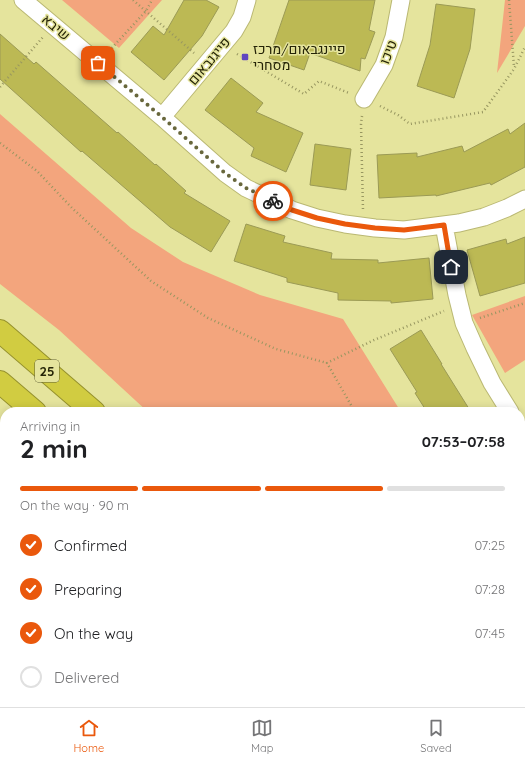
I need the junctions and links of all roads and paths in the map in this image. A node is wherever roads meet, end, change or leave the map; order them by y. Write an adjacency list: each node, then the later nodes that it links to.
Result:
1 (23, 0): 8 (street, שיבא)
2 (133, 0): 7 (path)
3 (152, 0): 7 (path)
4 (247, 0): 9 (street, פייגנבאום)
5 (401, 0): 15 (street, טיכו)
6 (509, 0): 13 (path)
7 (146, 11): 11 (path); 12 (path)
8 (53, 25): 11 (street, שיבא); 14 (path)
9 (222, 45): 12 (street, פייגנבאום); 15 (path)
10 (525, 47): 13 (path)
11 (98, 63): 16 (street, שיבא)
12 (206, 64): 16 (street, פייגנבאום)
13 (514, 69): 15 (path)
14 (0, 87)
15 (364, 99): 20 (path)
16 (162, 117): 20 (street, שיבא)
17 (0, 143): 25 (path)
18 (525, 199): 19 (street, שיבא)
19 (444, 225): 20 (street, שיבא); 22 (street)
20 (363, 226)
21 (525, 303): 23 (path)
22 (459, 305): 23 (street); 25 (path)
23 (464, 323): 30 (street)
24 (0, 331): 28 (highway, 25)
25 (327, 364): 29 (path)
26 (0, 382): 27 (highway)
27 (29, 407)
28 (88, 407)
29 (352, 407)
30 (507, 407)

